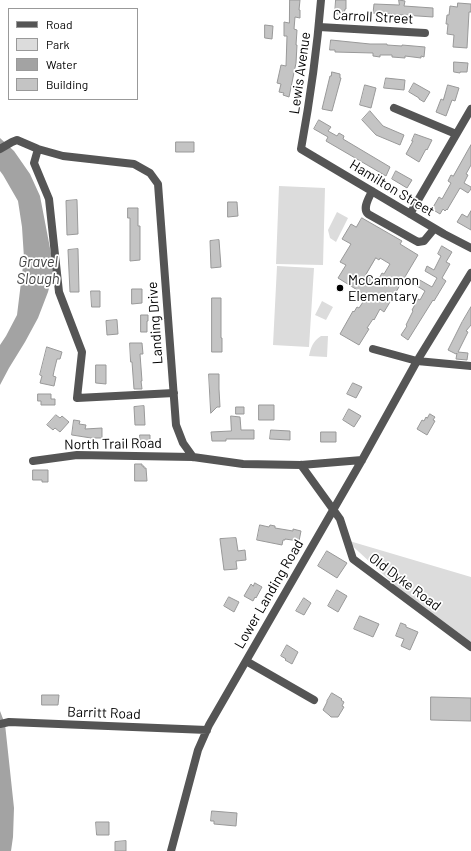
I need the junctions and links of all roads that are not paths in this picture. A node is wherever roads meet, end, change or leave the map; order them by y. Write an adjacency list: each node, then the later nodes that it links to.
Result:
1 (321, 0): 2 (street, Lewis Avenue)
2 (319, 27): 3 (street, Carroll Street); 9 (street, Lewis Avenue)
3 (425, 33)
4 (394, 108): 6 (street)
5 (471, 109): 6 (street)
6 (456, 134): 11 (street)
7 (0, 149): 8 (street, Landing Drive)
8 (38, 149): 18 (street, Landing Drive); 18 (street)
9 (302, 150): 10 (street, Hamilton Street)
10 (372, 191): 11 (street, Hamilton Street); 12 (street)
11 (410, 214): 12 (street, Hamilton Street)
12 (434, 228): 13 (street, Hamilton Street)
13 (471, 248)
14 (471, 273): 16 (street, Lower Landing Road)
15 (373, 349): 16 (street)
16 (417, 361): 17 (street); 20 (street, Lower Landing Road)
17 (471, 366)
18 (174, 393): 19 (street, Landing Drive)
19 (193, 457): 21 (street, North Trail Road); 22 (street)
20 (362, 460): 22 (street); 23 (street, Lower Landing Road)
21 (33, 461)
22 (301, 465): 23 (street, Old Dyke Road)
23 (333, 510): 24 (street, Old Dyke Road); 25 (street, Lower Landing Road)
24 (471, 647)
25 (246, 661): 26 (street); 28 (street, Lower Landing Road)
26 (314, 700)
27 (0, 724): 28 (street, Barritt Road)
28 (207, 730): 29 (street, Lower Landing Road)
29 (171, 851)

